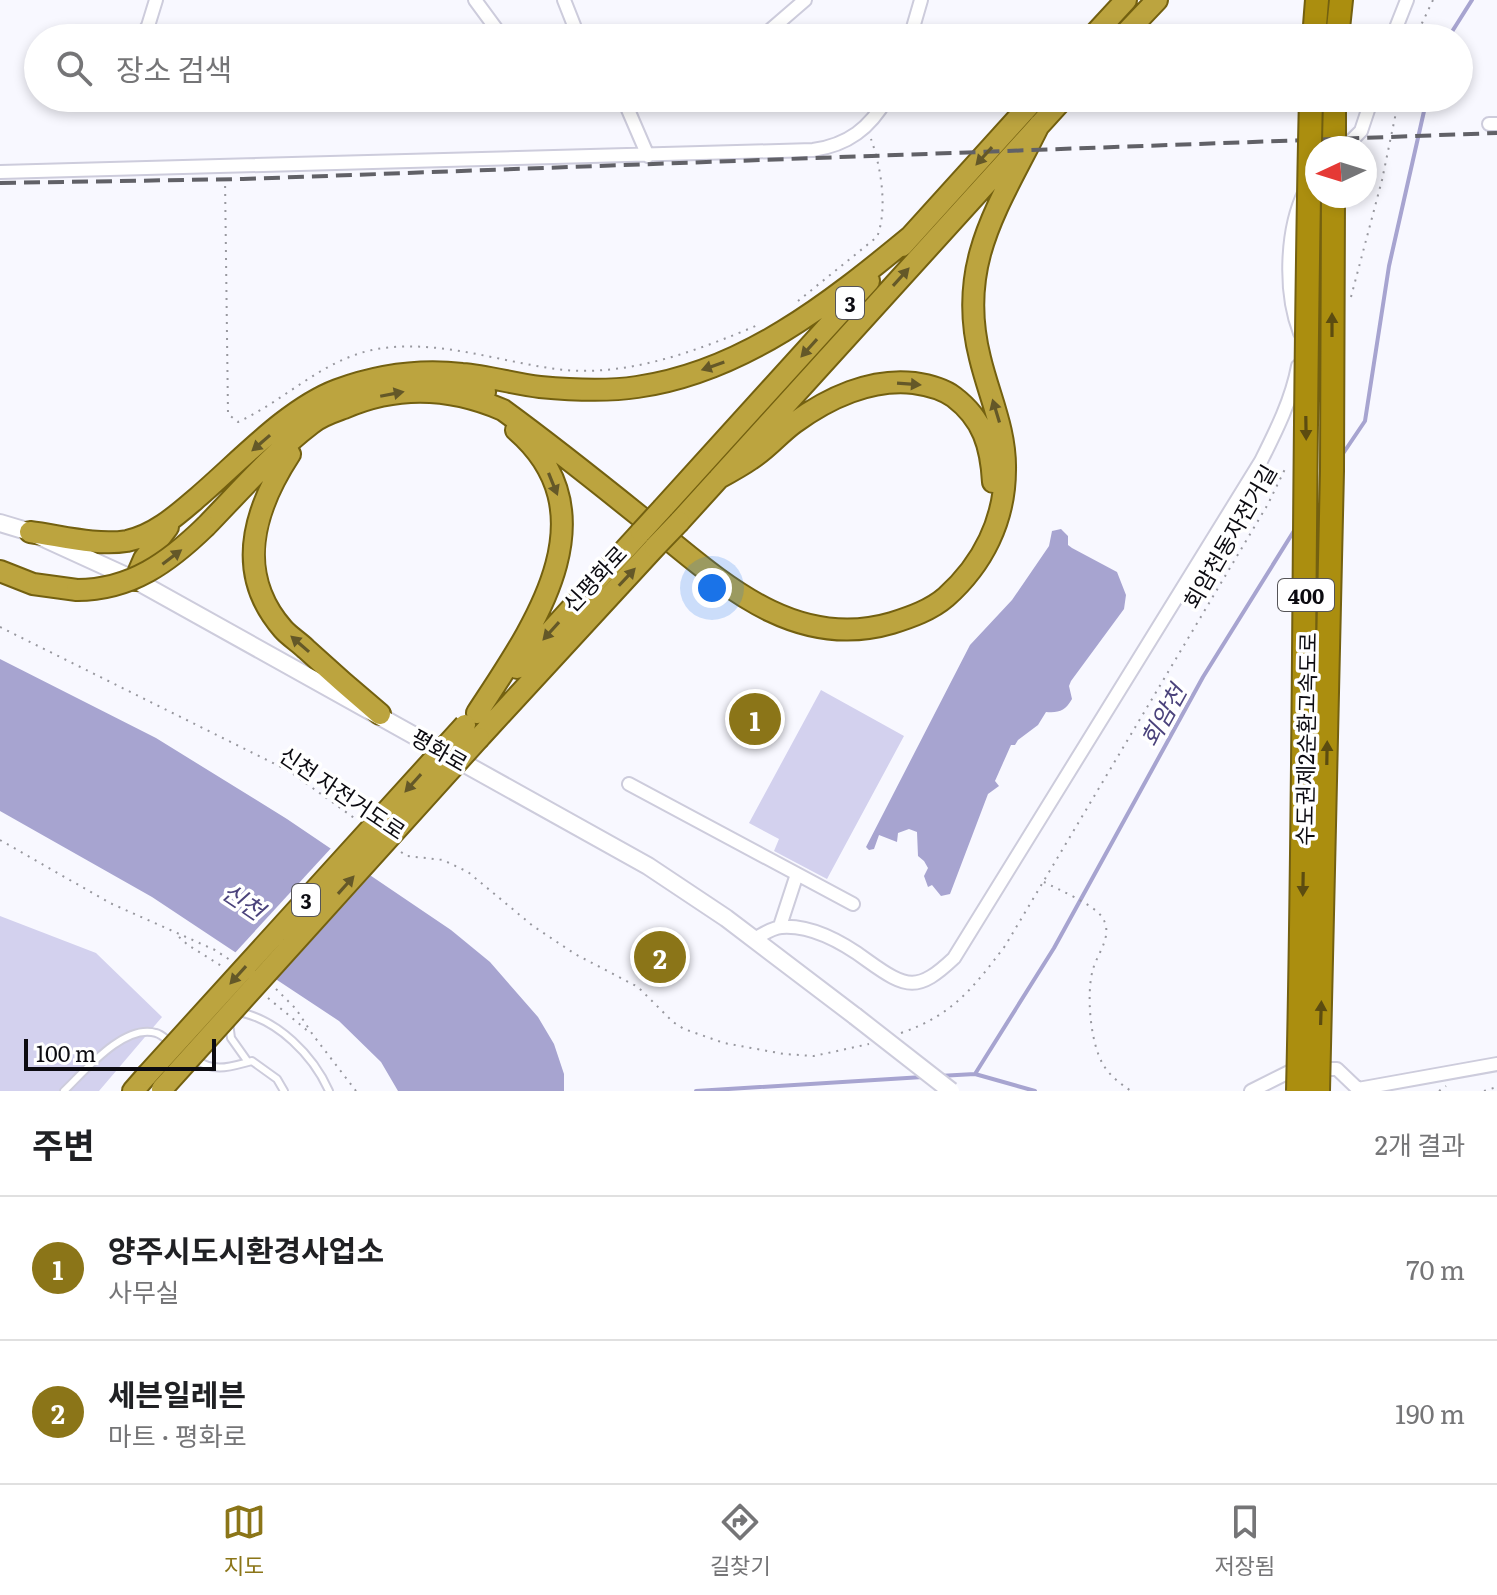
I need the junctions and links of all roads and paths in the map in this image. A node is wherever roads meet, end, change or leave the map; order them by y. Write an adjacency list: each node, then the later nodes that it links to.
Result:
1 (156, 0): 12 (street)
2 (475, 0): 13 (street)
3 (564, 0): 14 (street)
4 (805, 0): 15 (street)
5 (921, 0): 16 (street)
6 (1126, 0): 17 (highway)
7 (1157, 0): 18 (highway)
8 (1317, 0): 19 (highway)
9 (1341, 0): 20 (highway)
10 (1407, 0): 21 (street)
11 (1433, 0): 22 (path)
12 (149, 24)
13 (493, 24)
14 (573, 24)
15 (777, 24)
16 (914, 24)
17 (1104, 24)
18 (1134, 24)
19 (1315, 24)
20 (1338, 24)
21 (1398, 24)
22 (1422, 24)
23 (629, 112): 35 (street)
24 (877, 112): 32 (street)
25 (1023, 112): 40 (highway, 신평화로 / 3, one-way to 40)
26 (1051, 112): 31 (highway, 신평화로 / 3)
27 (1311, 112): 81 (highway, 수도권제2순환고속도로 / 400, one-way to 81, bridge)
28 (1334, 112): 33 (highway)
29 (1367, 112): 34 (street)
30 (1396, 112): 42 (path)
31 (1039, 125): 45 (highway, one-way to 31); 48 (highway, 신평화로 / 3, one-way to 31)
32 (867, 127): 35 (street); 41 (path)
33 (1334, 136)
34 (1356, 136)
35 (648, 156): 36 (street)
36 (224, 167): 37 (street); 43 (path)
37 (0, 172)
38 (1305, 189): 64 (street)
39 (1333, 208): 82 (highway, 수도권제2순환고속도로 / 400, one-way to 39, bridge)
40 (910, 237): 44 (highway, one-way to 44); 52 (highway, 신평화로 / 3, one-way to 52, bridge)
41 (798, 300)
42 (1348, 308)
43 (770, 320)
44 (437, 373): 48 (highway, one-way to 44); 49 (highway, one-way to 49)
45 (458, 395): 46 (highway, one-way to 45); 57 (highway, one-way to 57)
46 (312, 422): 53 (highway, one-way to 46, bridge); 56 (highway, one-way to 46)
47 (1290, 461): 79 (path, 회암천동자전거길)
48 (719, 478): 52 (highway, 신평화로 / 3, bridge)
49 (175, 517): 51 (highway); 54 (highway)
50 (0, 523): 51 (main road, 평화로)
51 (30, 532): 54 (main road, 평화로)
52 (648, 539): 57 (highway, 신평화로 / 3)
53 (0, 571)
54 (135, 580): 56 (main road, 평화로)
55 (0, 627): 59 (path, 신천 자전거도로)
56 (380, 714): 65 (main road, 평화로)
57 (474, 725): 71 (highway, 신평화로 / 3, bridge)
58 (629, 784): 62 (street)
59 (357, 819)
60 (0, 840): 66 (path)
61 (394, 847): 67 (path, 신천 자전거도로)
62 (797, 874): 63 (street); 64 (street)
63 (853, 904)
64 (780, 926): 65 (street)
65 (754, 939): 78 (main road, 평화로, bridge)
66 (240, 966)
67 (613, 974)
68 (277, 990): 77 (path)
69 (248, 1062): 73 (lane); 75 (lane); 76 (lane)
70 (1497, 1064): 80 (street)
71 (156, 1085): 74 (highway, 신평화로 / 3)
72 (1497, 1087): 83 (path)
73 (64, 1091)
74 (133, 1091)
75 (284, 1091)
76 (329, 1091)
77 (356, 1091)
78 (951, 1091)
79 (1131, 1091)
80 (1251, 1091)
81 (1298, 1091)
82 (1318, 1091)
83 (1484, 1091)

